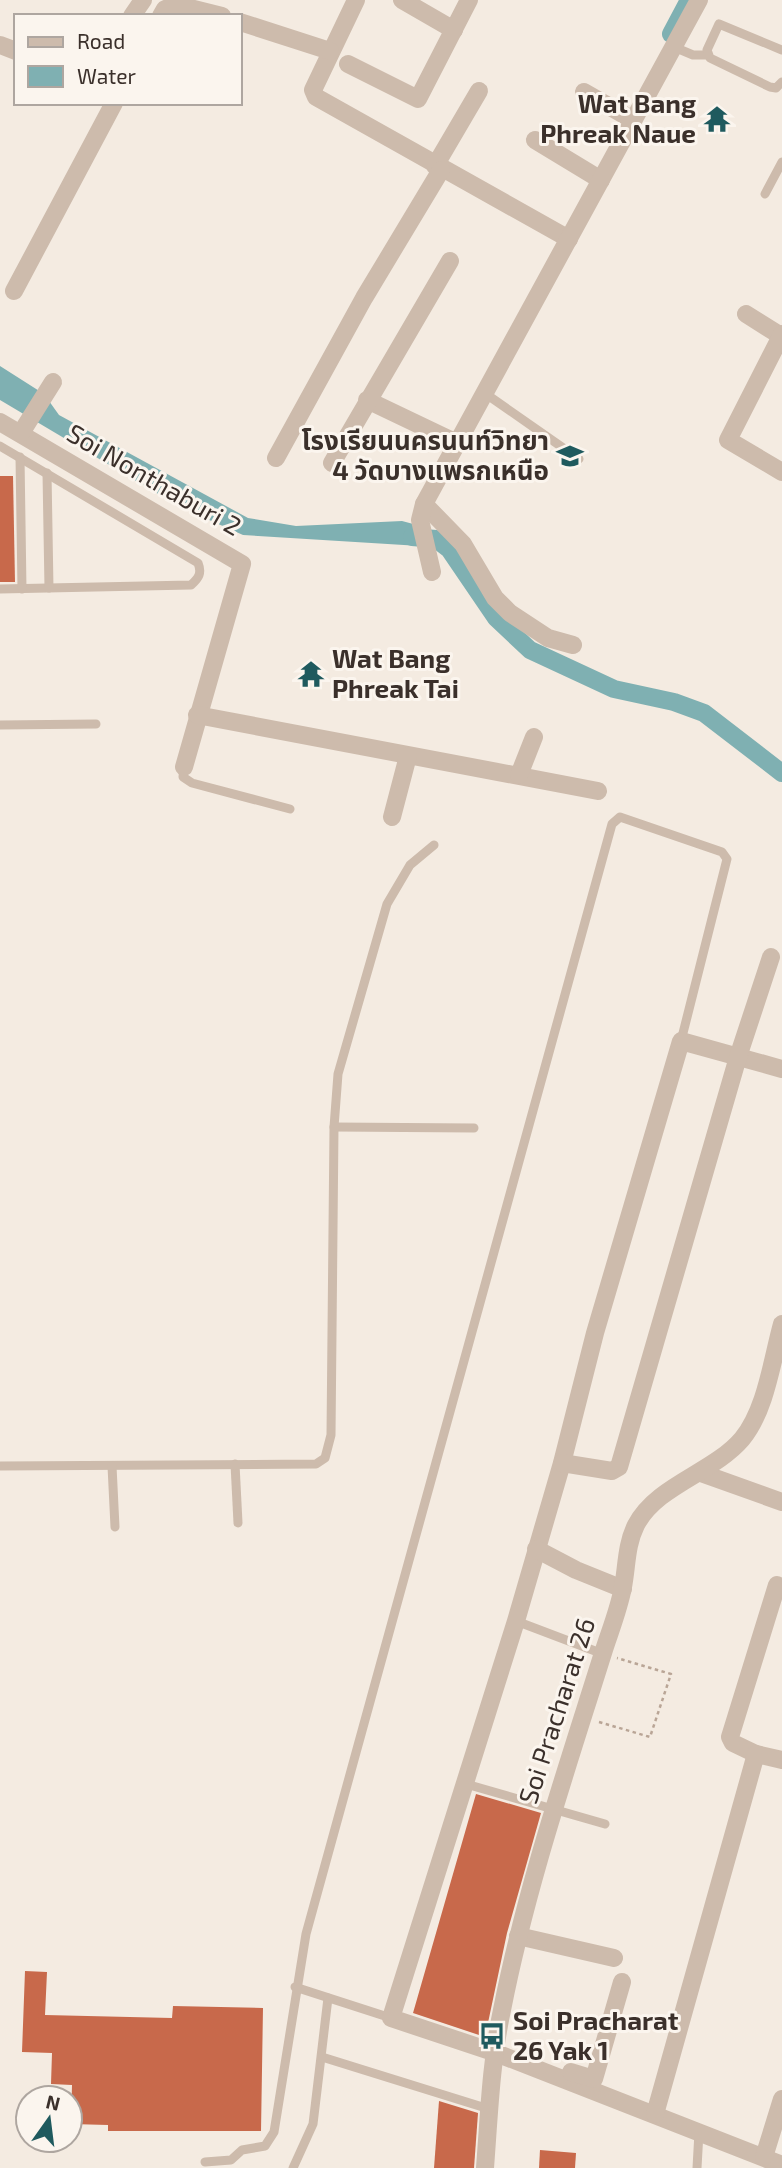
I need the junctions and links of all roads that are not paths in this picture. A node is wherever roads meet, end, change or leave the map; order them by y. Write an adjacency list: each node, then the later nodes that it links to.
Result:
1 (356, 0): 11 (street)
2 (402, 0): 8 (street)
3 (470, 0): 8 (street)
4 (699, 0): 9 (street)
5 (162, 14): 6 (street)
6 (214, 14)
7 (242, 23): 11 (street)
8 (454, 30): 13 (street)
9 (674, 47): 12 (lane); 18 (street)
10 (782, 50): 12 (lane)
11 (330, 51): 21 (street)
12 (707, 55): 14 (lane)
13 (348, 64)
14 (782, 82)
15 (479, 91): 21 (street)
16 (584, 92): 18 (street)
17 (113, 105): 26 (street)
18 (625, 116): 22 (street)
19 (535, 140): 22 (street)
20 (782, 162): 23 (lane)
21 (438, 168): 24 (street); 37 (street)
22 (594, 175): 24 (street)
23 (765, 194)
24 (569, 239): 30 (street)
25 (450, 261): 31 (street)
26 (14, 291)
27 (746, 314): 28 (street)
28 (782, 335): 40 (street)
29 (50, 386): 33 (street)
30 (486, 394): 34 (street); 38 (lane)
31 (367, 400): 34 (street); 39 (street)
32 (0, 422): 33 (street, Soi Nonthaburi 2)
33 (23, 429): 48 (street, Soi Nonthaburi 2)
34 (457, 443): 42 (street)
35 (0, 446): 36 (lane)
36 (20, 457): 41 (lane); 46 (lane)
37 (276, 458)
38 (579, 460)
39 (332, 463)
40 (782, 472)
41 (47, 473): 44 (lane); 44 (lane)
42 (422, 512): 43 (street); 47 (street)
43 (432, 572)
44 (49, 588): 46 (lane)
45 (0, 589): 46 (lane)
46 (22, 589)
47 (573, 645)
48 (197, 715): 52 (street); 53 (street, Soi Nonthaburi 2)
49 (96, 724): 50 (lane)
50 (0, 725)
51 (534, 737): 54 (street)
52 (408, 756): 54 (street); 57 (street)
53 (184, 767): 56 (lane)
54 (519, 775): 55 (street)
55 (598, 791)
56 (290, 809)
57 (392, 817)
58 (434, 845): 63 (lane)
59 (771, 957): 61 (street)
60 (681, 1041): 61 (street); 66 (street); 87 (lane)
61 (738, 1056): 62 (street); 66 (street)
62 (782, 1069)
63 (334, 1127): 64 (lane); 67 (lane)
64 (474, 1128)
65 (782, 1324): 70 (street, Soi Pracharat 26)
66 (562, 1463): 74 (street)
67 (235, 1464): 69 (lane); 72 (lane)
68 (0, 1466): 69 (lane)
69 (112, 1466): 73 (lane)
70 (701, 1473): 71 (street); 76 (street, Soi Pracharat 26)
71 (782, 1502)
72 (238, 1523)
73 (115, 1527)
74 (536, 1549): 76 (street); 77 (street)
75 (777, 1585): 79 (street)
76 (623, 1589): 78 (street, Soi Pracharat 26)
77 (516, 1621): 78 (lane); 81 (street)
78 (603, 1654): 82 (street, Soi Pracharat 26)
79 (755, 1754): 80 (street); 96 (street)
80 (782, 1760)
81 (466, 1784): 82 (lane); 89 (street)
82 (552, 1810): 83 (lane); 84 (street, Soi Pracharat 26)
83 (605, 1824)
84 (518, 1936): 85 (street); 90 (street, Soi Pracharat 26)
85 (614, 1958)
86 (622, 1982): 93 (street)
87 (295, 1987): 88 (lane); 99 (lane)
88 (328, 1998): 89 (lane); 91 (lane)
89 (391, 2018): 90 (street)
90 (496, 2053): 93 (street); 95 (street, Soi Pracharat 26)
91 (322, 2057): 95 (lane); 101 (lane)
92 (541, 2064): 93 (street)
93 (569, 2077): 96 (street)
94 (782, 2099): 98 (street)
95 (489, 2109): 102 (street, Soi Pracharat 26)
96 (655, 2114): 97 (street)
97 (699, 2132): 98 (street); 103 (lane)
98 (764, 2157): 100 (street)
99 (205, 2162)
100 (782, 2165)
101 (293, 2168)
102 (485, 2168)
103 (697, 2168)

